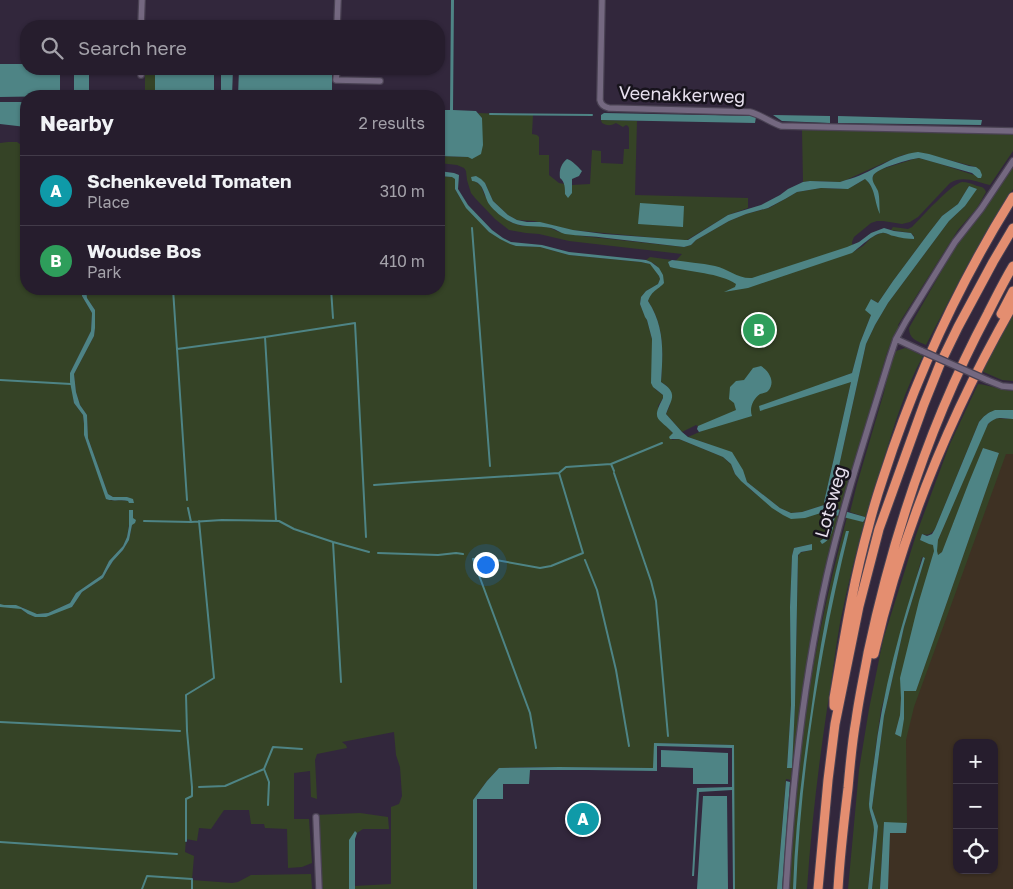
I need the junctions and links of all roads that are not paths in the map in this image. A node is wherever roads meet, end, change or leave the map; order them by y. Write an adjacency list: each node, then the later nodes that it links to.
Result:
1 (142, 0): 4 (street)
2 (338, 0): 5 (street)
3 (602, 0): 8 (street, Veenakkerweg)
4 (141, 20)
5 (337, 20)
6 (336, 75): 7 (street)
7 (380, 81)
8 (1013, 131)
9 (1013, 161): 15 (street, Lotsweg)
10 (1013, 197): 19 (highway)
11 (1013, 228): 19 (highway)
12 (1013, 266): 18 (highway)
13 (1013, 291): 16 (highway)
14 (1013, 305): 16 (highway)
15 (896, 339): 17 (street, bridge); 22 (street, Lotsweg)
16 (977, 372): 18 (highway)
17 (1013, 387)
18 (856, 720): 24 (highway)
19 (835, 724): 23 (highway)
20 (316, 817): 21 (street)
21 (319, 889)
22 (786, 889)
23 (818, 889)
24 (838, 889)

